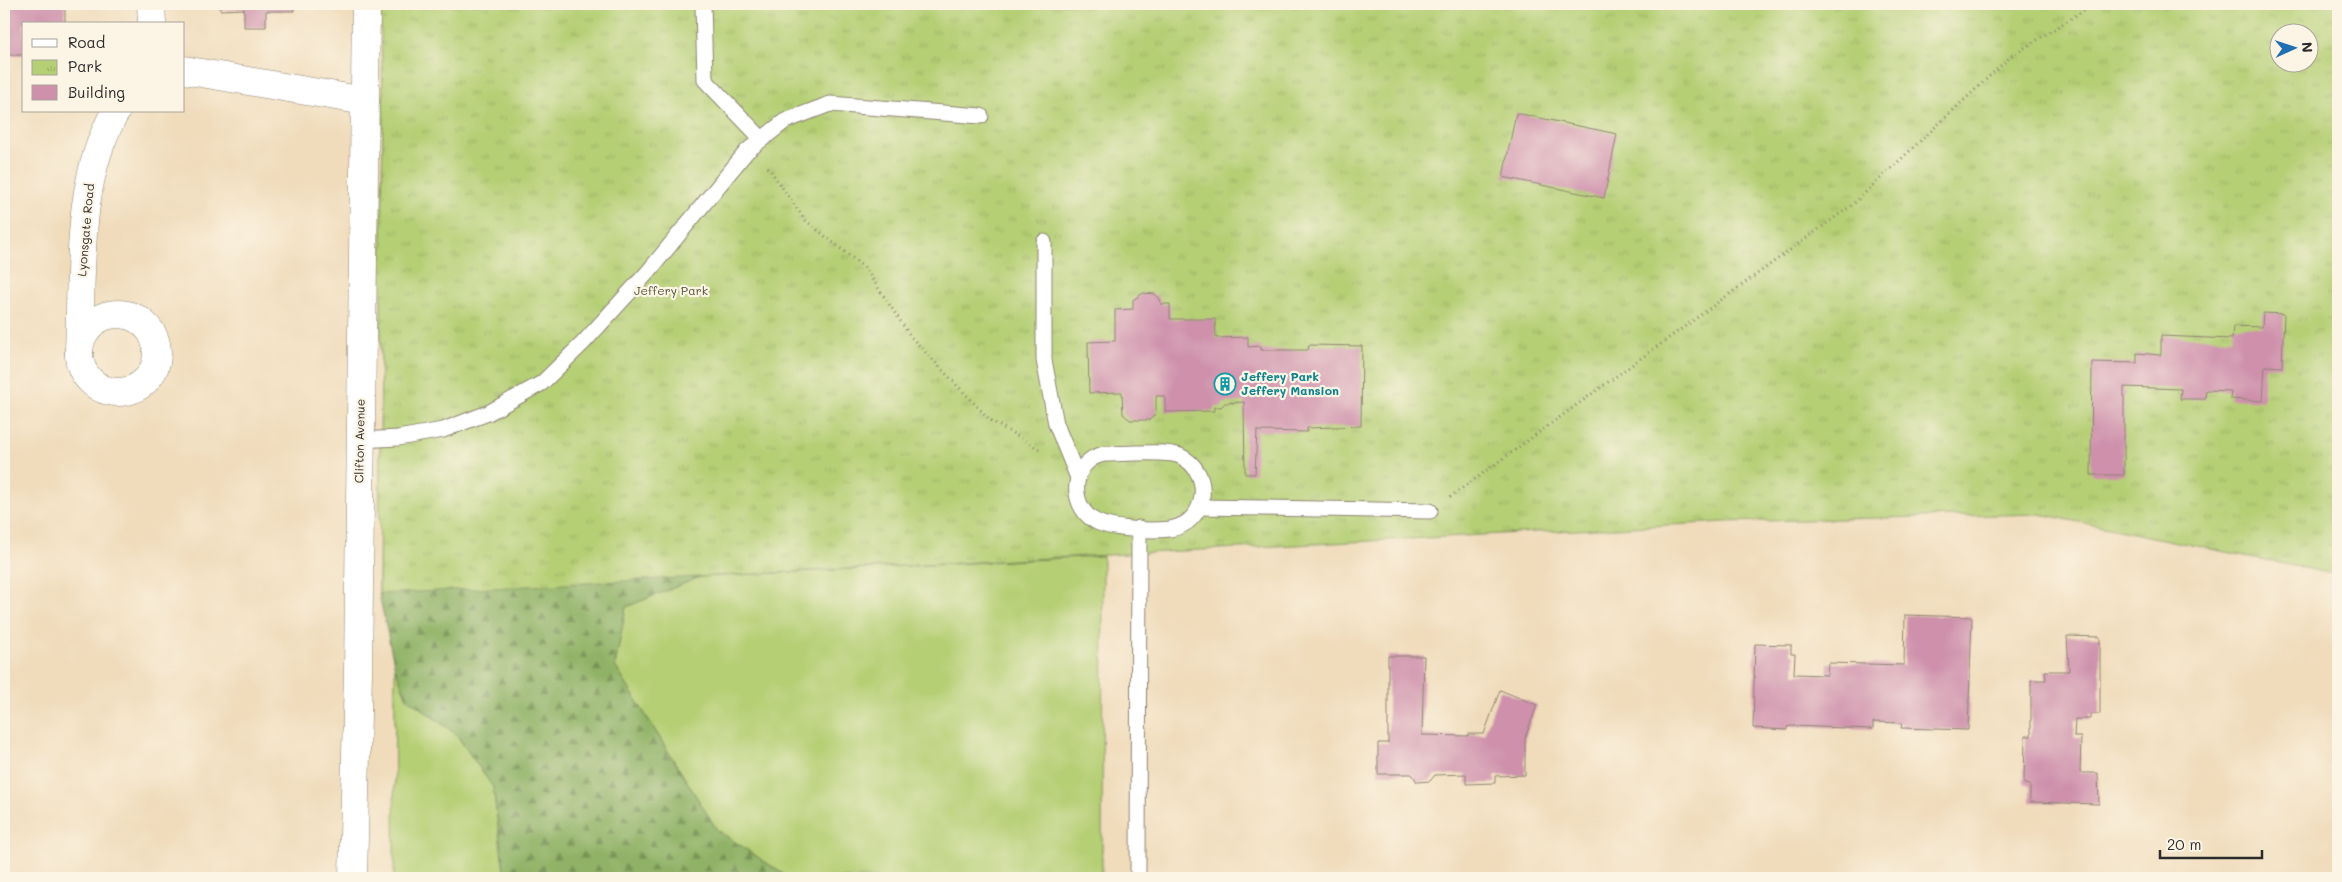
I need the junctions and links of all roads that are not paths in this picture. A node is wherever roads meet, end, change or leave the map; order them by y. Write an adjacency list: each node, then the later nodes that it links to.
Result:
1 (151, 4): 4 (street)
2 (366, 4): 6 (street, Clifton Avenue)
3 (704, 4): 9 (lane)
4 (152, 22)
5 (185, 70): 6 (street)
6 (365, 101): 12 (street, Clifton Avenue)
7 (115, 112): 11 (street, Lyonsgate Road)
8 (981, 116): 9 (lane)
9 (762, 139): 12 (lane)
10 (1044, 242): 13 (lane)
11 (79, 354)
12 (360, 440): 17 (street, Clifton Avenue)
13 (1078, 478): 14 (lane); 16 (lane)
14 (1200, 507): 15 (lane); 16 (lane)
15 (1430, 512)
16 (1139, 528): 18 (lane)
17 (353, 878)
18 (1138, 878)

